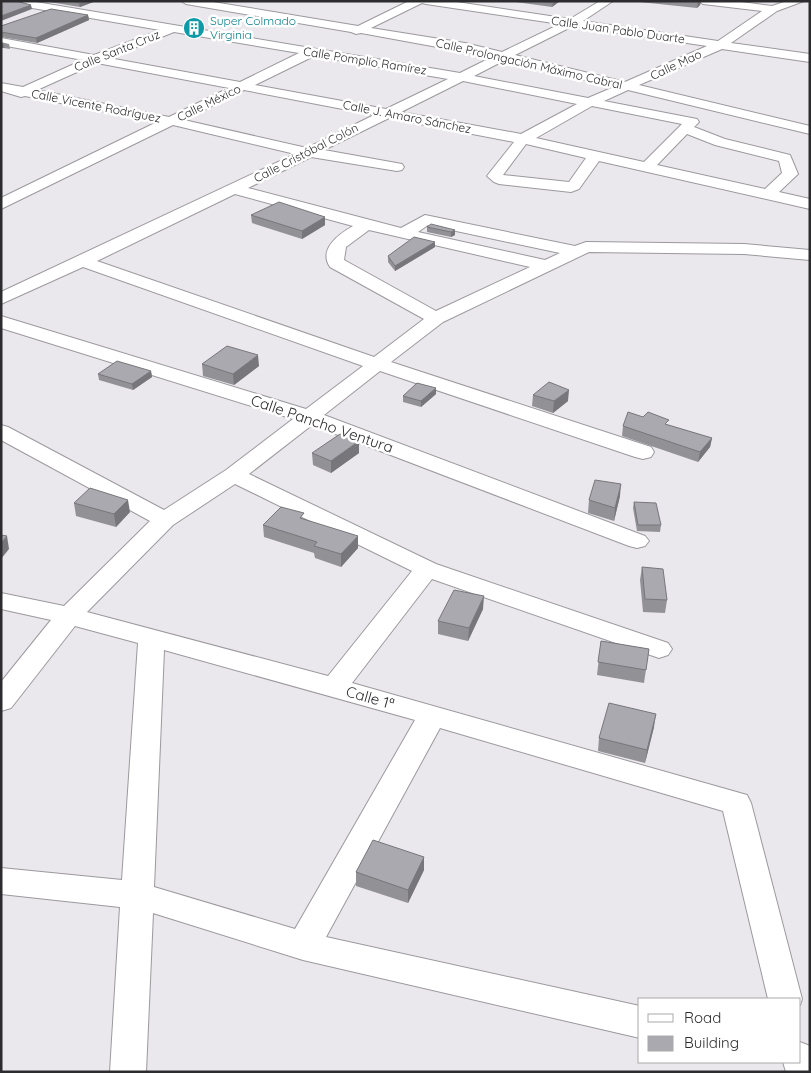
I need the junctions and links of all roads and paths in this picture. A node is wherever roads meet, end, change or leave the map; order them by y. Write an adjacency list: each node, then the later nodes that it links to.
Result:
1 (9, 1): 11 (street, Calle Pomplio Ramírez)
2 (66, 1): 11 (street)
3 (186, 1): 10 (street, Calle Prolongación Máximo Cabral)
4 (235, 1): 10 (street, Calle Santa Cruz)
5 (418, 1): 16 (street, Calle México)
6 (426, 1): 14 (street, Calle Juan Pablo Duarte)
7 (608, 1): 14 (street, Calle Cristóbal Colón)
8 (703, 1): 12 (street)
9 (799, 1): 12 (street, Calle Mao)
10 (220, 7): 15 (street, Calle Santa Cruz); 16 (street, Calle Prolongación Máximo Cabral)
11 (50, 8): 13 (street); 15 (street, Calle Pomplio Ramírez)
12 (773, 9): 18 (street, Calle Mao)
13 (26, 18)
14 (571, 23): 18 (street, Calle Juan Pablo Duarte); 20 (street, Calle Cristóbal Colón)
15 (171, 29): 19 (street, Calle Pomplio Ramírez); 21 (street, Calle Santa Cruz)
16 (359, 30): 19 (street, Calle México); 20 (street, Calle Prolongación Máximo Cabral)
17 (1, 41): 21 (street, Calle J. Amaro Sánchez)
18 (720, 45): 22 (street, Calle Juan Pablo Duarte); 25 (street, Calle Mao)
19 (312, 52): 23 (street, Calle Pomplio Ramírez); 24 (street, Calle México)
20 (505, 56): 23 (street, Calle Cristóbal Colón); 25 (street, Calle Prolongación Máximo Cabral)
21 (98, 58): 24 (street, Calle J. Amaro Sánchez); 26 (street, Calle Santa Cruz)
22 (810, 58)
23 (460, 77): 28 (street, Calle Pomplio Ramírez); 29 (street, Calle Cristóbal Colón)
24 (242, 87): 29 (street, Calle J. Amaro Sánchez); 30 (street, Calle México)
25 (628, 87): 28 (street, Calle Mao); 32 (street, Calle Prolongación Máximo Cabral)
26 (23, 91): 27 (street, Calle Vicente Rodríguez); 30 (street, Calle Vicente Rodríguez)
27 (5, 93)
28 (590, 102): 31 (street, Calle Pomplio Ramírez); 33 (street, Calle Mao)
29 (386, 112): 33 (street, Calle J. Amaro Sánchez); 34 (street, Calle Cristóbal Colón)
30 (172, 121): 34 (street, Calle Vicente Rodríguez); 40 (street, Calle México)
31 (689, 126): 37 (street); 39 (street, Calle Pomplio Ramírez)
32 (810, 130)
33 (523, 139): 35 (street, Calle J. Amaro Sánchez); 35 (street)
34 (307, 152): 36 (street, Calle Vicente Rodríguez); 38 (street, Calle Cristóbal Colón)
35 (595, 156): 37 (street, Calle J. Amaro Sánchez)
36 (397, 167)
37 (646, 167): 39 (street, Calle J. Amaro Sánchez)
38 (234, 189): 42 (street); 46 (street, Calle Cristóbal Colón)
39 (770, 193): 41 (street, Calle J. Amaro Sánchez)
40 (1, 204)
41 (810, 204)
42 (366, 225): 43 (street); 49 (street)
43 (404, 233): 44 (street); 47 (street)
44 (575, 251): 45 (street); 47 (street)
45 (810, 255)
46 (84, 262): 48 (street, Calle Cristóbal Colón); 51 (street)
47 (545, 265): 49 (street)
48 (1, 299)
49 (436, 318): 51 (street)
50 (1, 322): 52 (street, Calle Pancho Ventura)
51 (376, 364): 52 (street); 54 (street)
52 (310, 417): 55 (street); 57 (street, Calle Pancho Ventura)
53 (1, 430): 56 (street)
54 (642, 452)
55 (234, 475): 56 (street); 58 (street)
56 (165, 520): 60 (street)
57 (636, 541)
58 (427, 569): 62 (street); 63 (street)
59 (1, 601): 60 (street, Calle 1ª)
60 (68, 616): 61 (street, Calle 1ª); 64 (street)
61 (151, 638): 63 (street, Calle 1ª); 67 (street)
62 (659, 649)
63 (334, 687): 65 (street, Calle 1ª)
64 (1, 702)
65 (432, 716): 68 (street); 69 (street, Calle 1ª)
66 (1, 881): 67 (street)
67 (137, 895): 68 (street); 71 (street)
68 (303, 946): 70 (street)
69 (785, 998)
70 (638, 1022)
71 (128, 1072)

